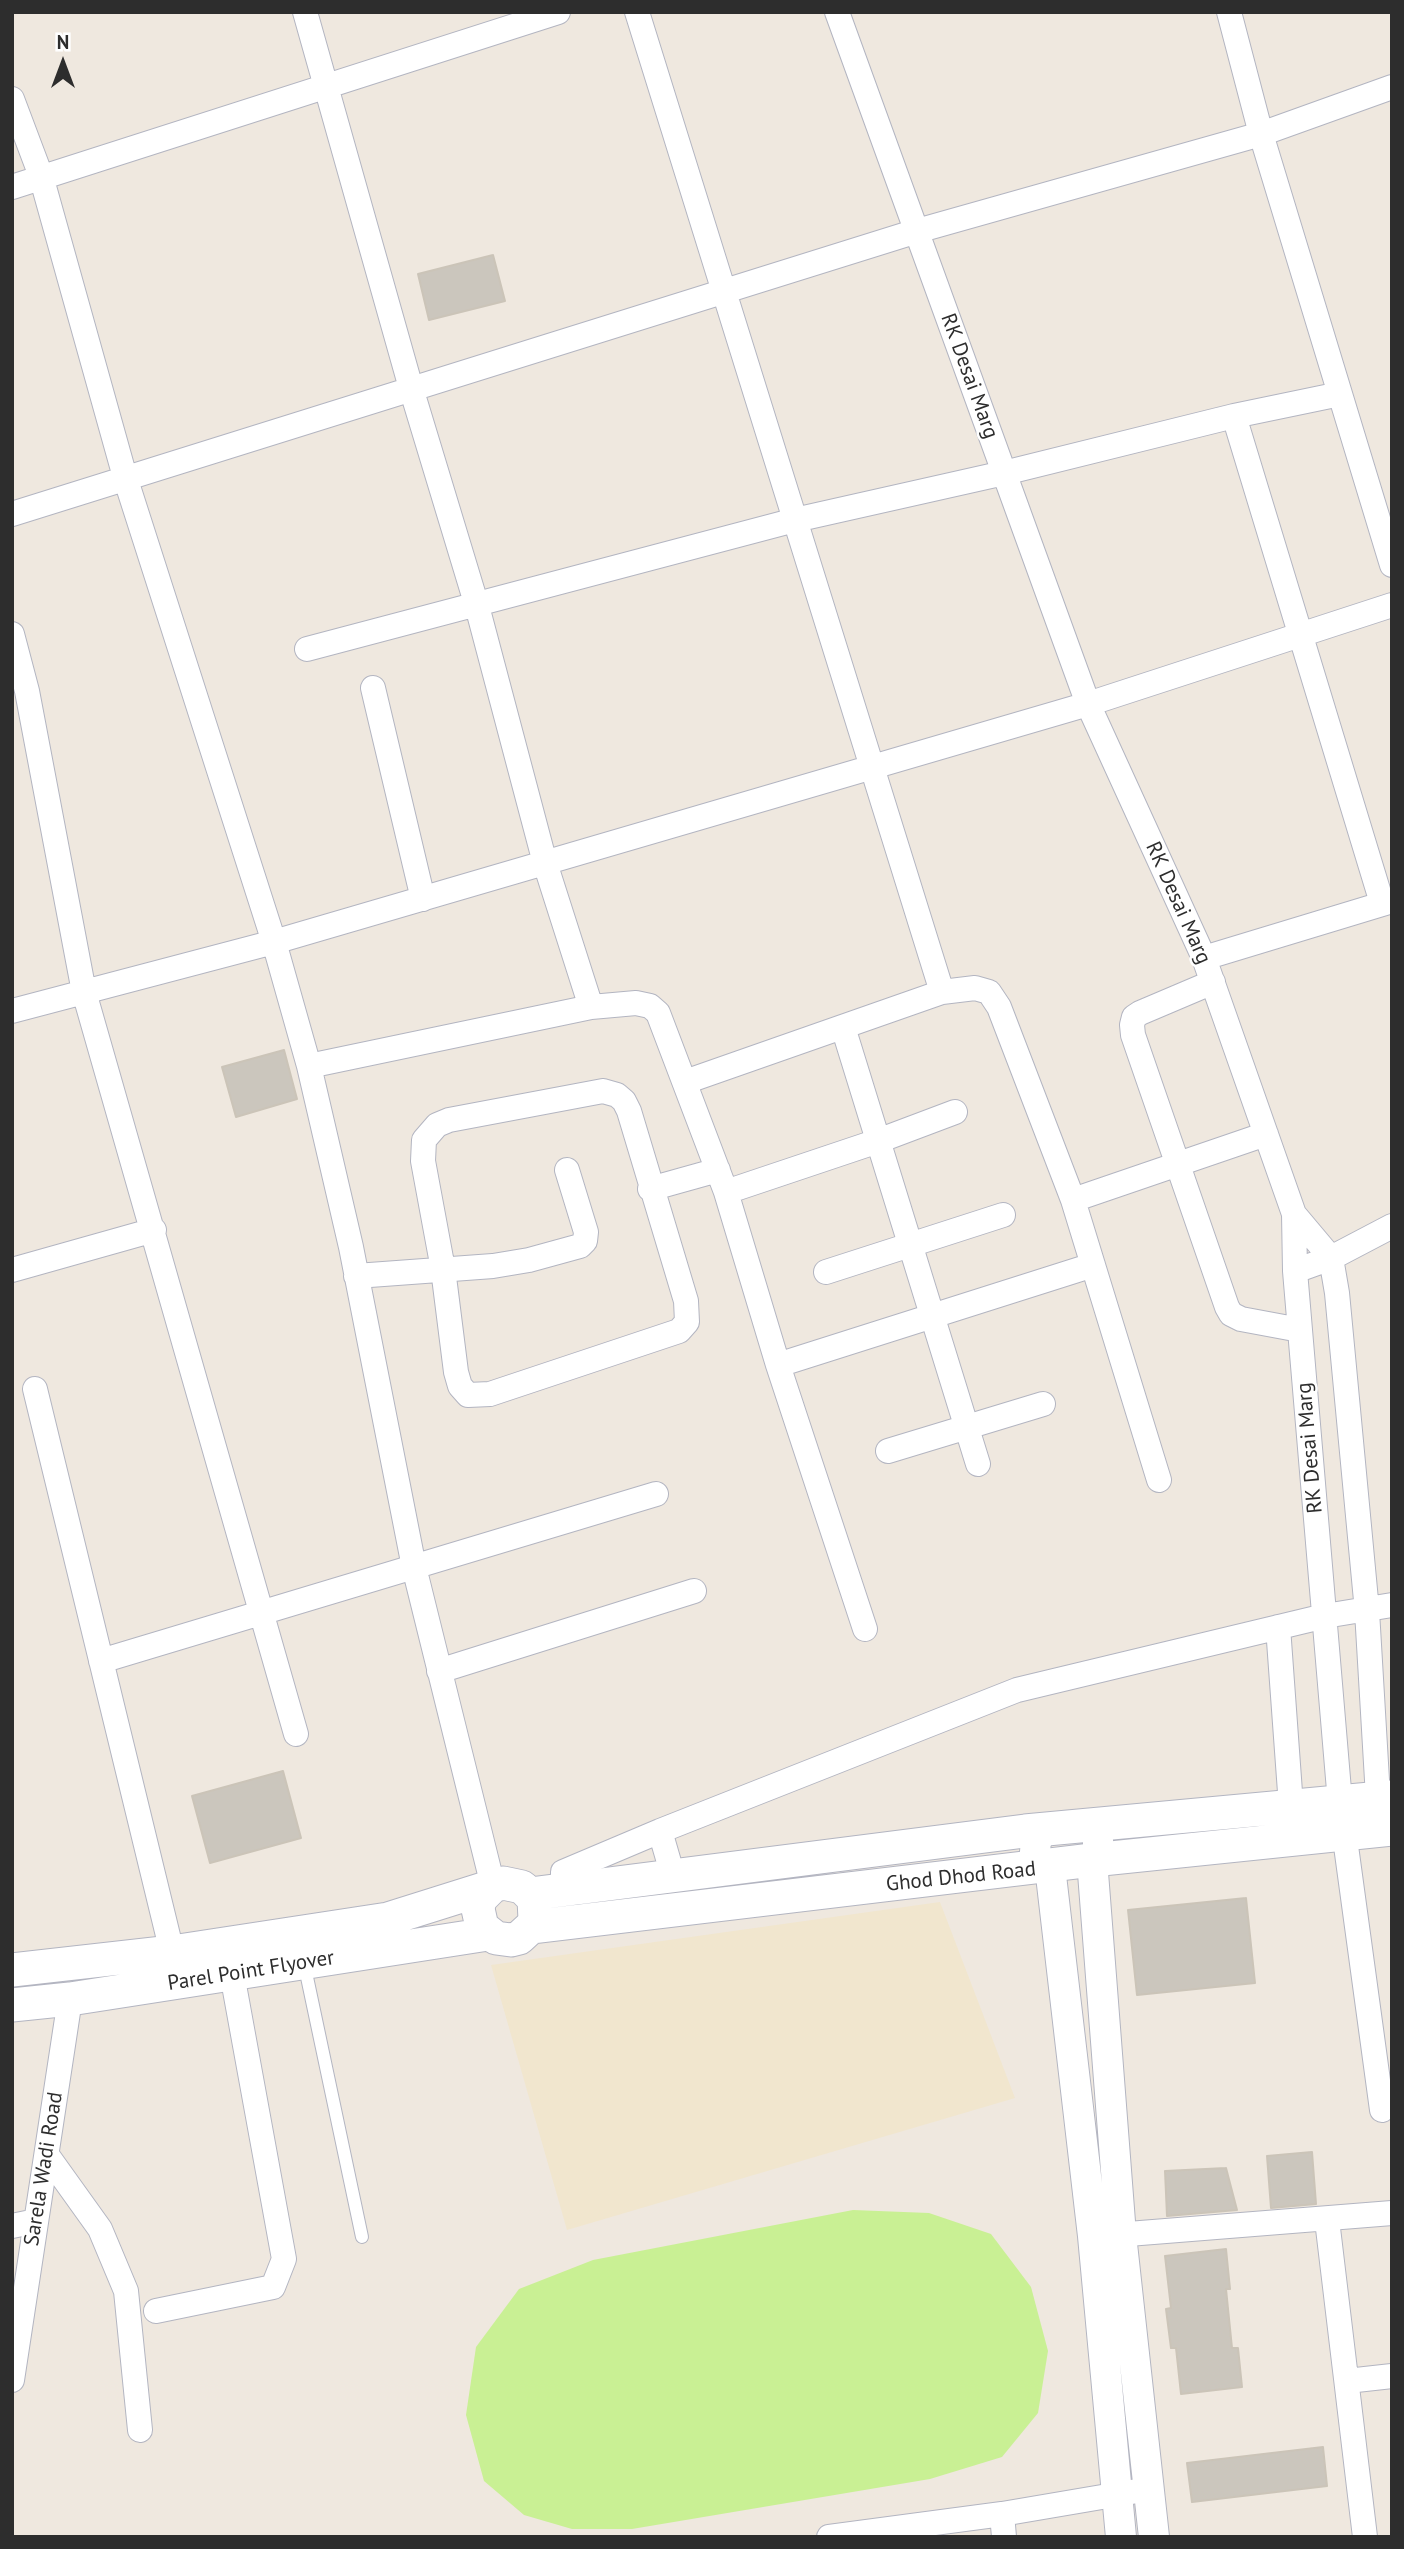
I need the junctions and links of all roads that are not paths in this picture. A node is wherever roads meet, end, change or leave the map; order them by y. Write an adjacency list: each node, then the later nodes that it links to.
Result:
1 (305, 12): 6 (street)
2 (558, 12): 6 (street)
3 (636, 12): 13 (street)
4 (837, 12): 12 (street, RK Desai Marg)
5 (1228, 12): 9 (street)
6 (326, 86): 10 (street); 14 (street)
7 (1392, 87): 9 (street)
8 (12, 99): 10 (street)
9 (1261, 134): 12 (street); 15 (street)
10 (41, 176): 11 (street); 18 (street)
11 (12, 187)
12 (917, 231): 13 (street); 17 (street, RK Desai Marg)
13 (723, 291): 14 (street); 20 (street)
14 (411, 388): 18 (street); 23 (street)
15 (1340, 394): 16 (street); 21 (street)
16 (1234, 416): 17 (street); 25 (street)
17 (1004, 473): 20 (street); 29 (street, RK Desai Marg)
18 (125, 477): 19 (street); 34 (street)
19 (12, 514)
20 (795, 520): 23 (street); 30 (street)
21 (1392, 565)
22 (1392, 604): 25 (street)
23 (477, 606): 26 (street); 31 (street)
24 (12, 634): 28 (street)
25 (1299, 635): 29 (street); 33 (street)
26 (307, 649)
27 (373, 688): 32 (street)
28 (20, 694): 37 (street)
29 (1088, 704): 30 (street); 35 (street, RK Desai Marg)
30 (872, 767): 31 (street); 38 (street)
31 (545, 863): 32 (street); 39 (street)
32 (423, 899): 34 (street)
33 (1387, 902): 35 (street)
34 (274, 942): 37 (street); 42 (street)
35 (1204, 958): 36 (street, RK Desai Marg)
36 (1213, 982): 45 (street, RK Desai Marg); 47 (street)
37 (84, 992): 40 (street); 55 (street)
38 (942, 992): 41 (street); 51 (street)
39 (592, 1007): 42 (street); 43 (street)
40 (12, 1011)
41 (843, 1027): 43 (street); 46 (street)
42 (309, 1066): 63 (street)
43 (685, 1082): 49 (street)
44 (955, 1112): 46 (street)
45 (1266, 1134): 47 (street); 52 (street, RK Desai Marg)
46 (878, 1141): 49 (street); 56 (street)
47 (1178, 1164): 51 (street); 65 (street)
48 (567, 1170): 59 (street)
49 (722, 1181): 50 (street); 66 (street)
50 (650, 1189): 59 (street); 59 (street)
51 (1073, 1200): 58 (street)
52 (1294, 1214): 57 (street); 61 (street, RK Desai Marg)
53 (1003, 1216): 56 (street)
54 (1392, 1226): 57 (street)
55 (154, 1230): 60 (street); 78 (street)
56 (909, 1246): 62 (street); 64 (street)
57 (1331, 1258): 61 (street); 77 (street)
58 (1093, 1265): 64 (street); 72 (street)
59 (443, 1269): 63 (street)
60 (12, 1270)
61 (1295, 1271): 65 (street, RK Desai Marg)
62 (826, 1272)
63 (356, 1276): 74 (street)
64 (931, 1317): 66 (street); 69 (street)
65 (1300, 1330): 79 (street, RK Desai Marg)
66 (778, 1365): 81 (street)
67 (35, 1389): 82 (street)
68 (1043, 1404): 69 (street)
69 (967, 1427): 70 (street); 71 (street)
70 (888, 1451)
71 (978, 1464)
72 (1159, 1480)
73 (656, 1494): 74 (street)
74 (414, 1567): 78 (street); 83 (street)
75 (694, 1591): 83 (street)
76 (1392, 1605): 77 (street)
77 (1367, 1611): 79 (street); 86 (street)
78 (262, 1612): 82 (street); 84 (street)
79 (1325, 1616): 80 (street); 87 (street, RK Desai Marg)
80 (1279, 1628): 85 (street); 90 (street)
81 (865, 1629)
82 (101, 1661): 99 (street)
83 (439, 1671): 94 (street)
84 (296, 1734)
85 (1291, 1807): 87 (main road); 88 (main road)
86 (1386, 1814): 87 (main road)
87 (1342, 1818): 91 (main road, Ghod Dhod Road); 105 (street, RK Desai Marg)
88 (1089, 1826): 89 (main road); 91 (street)
89 (1045, 1829): 92 (street); 93 (main road)
90 (660, 1831): 93 (street); 95 (street)
91 (1092, 1860): 92 (main road, Ghod Dhod Road); 111 (street)
92 (1050, 1867): 97 (main road, Ghod Dhod Road); 111 (street)
93 (673, 1875): 95 (main road)
94 (493, 1886): 96 (main road); 98 (main road); 99 (main road)
95 (562, 1889): 96 (main road)
96 (530, 1894): 97 (main road)
97 (531, 1927): 98 (main road, Ghod Dhod Road)
98 (488, 1934): 100 (main road, Parel Point Flyover)
99 (172, 1952): 101 (main road)
100 (304, 1963): 102 (main road, Parel Point Flyover); 112 (lane)
101 (12, 1970)
102 (232, 1974): 103 (main road, Parel Point Flyover); 113 (street)
103 (70, 1999): 104 (main road, Parel Point Flyover); 106 (street, Sarela Wadi Road)
104 (12, 2006)
105 (1382, 2110)
106 (47, 2155): 109 (street, Sarela Wadi Road); 117 (street)
107 (1392, 2213): 108 (street)
108 (1327, 2220): 111 (street); 116 (street)
109 (36, 2221): 110 (street); 114 (street, Sarela Wadi Road)
110 (12, 2226)
111 (1107, 2236): 118 (street); 119 (street)
112 (362, 2237)
113 (156, 2311)
114 (13, 2371)
115 (1392, 2376): 116 (street)
116 (1347, 2381): 125 (street)
117 (140, 2430)
118 (1149, 2489): 119 (street); 124 (street)
119 (1116, 2493): 120 (street); 123 (street)
120 (1003, 2525): 121 (street)
121 (887, 2532): 122 (street)
122 (829, 2537)
123 (1121, 2537)
124 (1154, 2537)
125 (1365, 2537)

